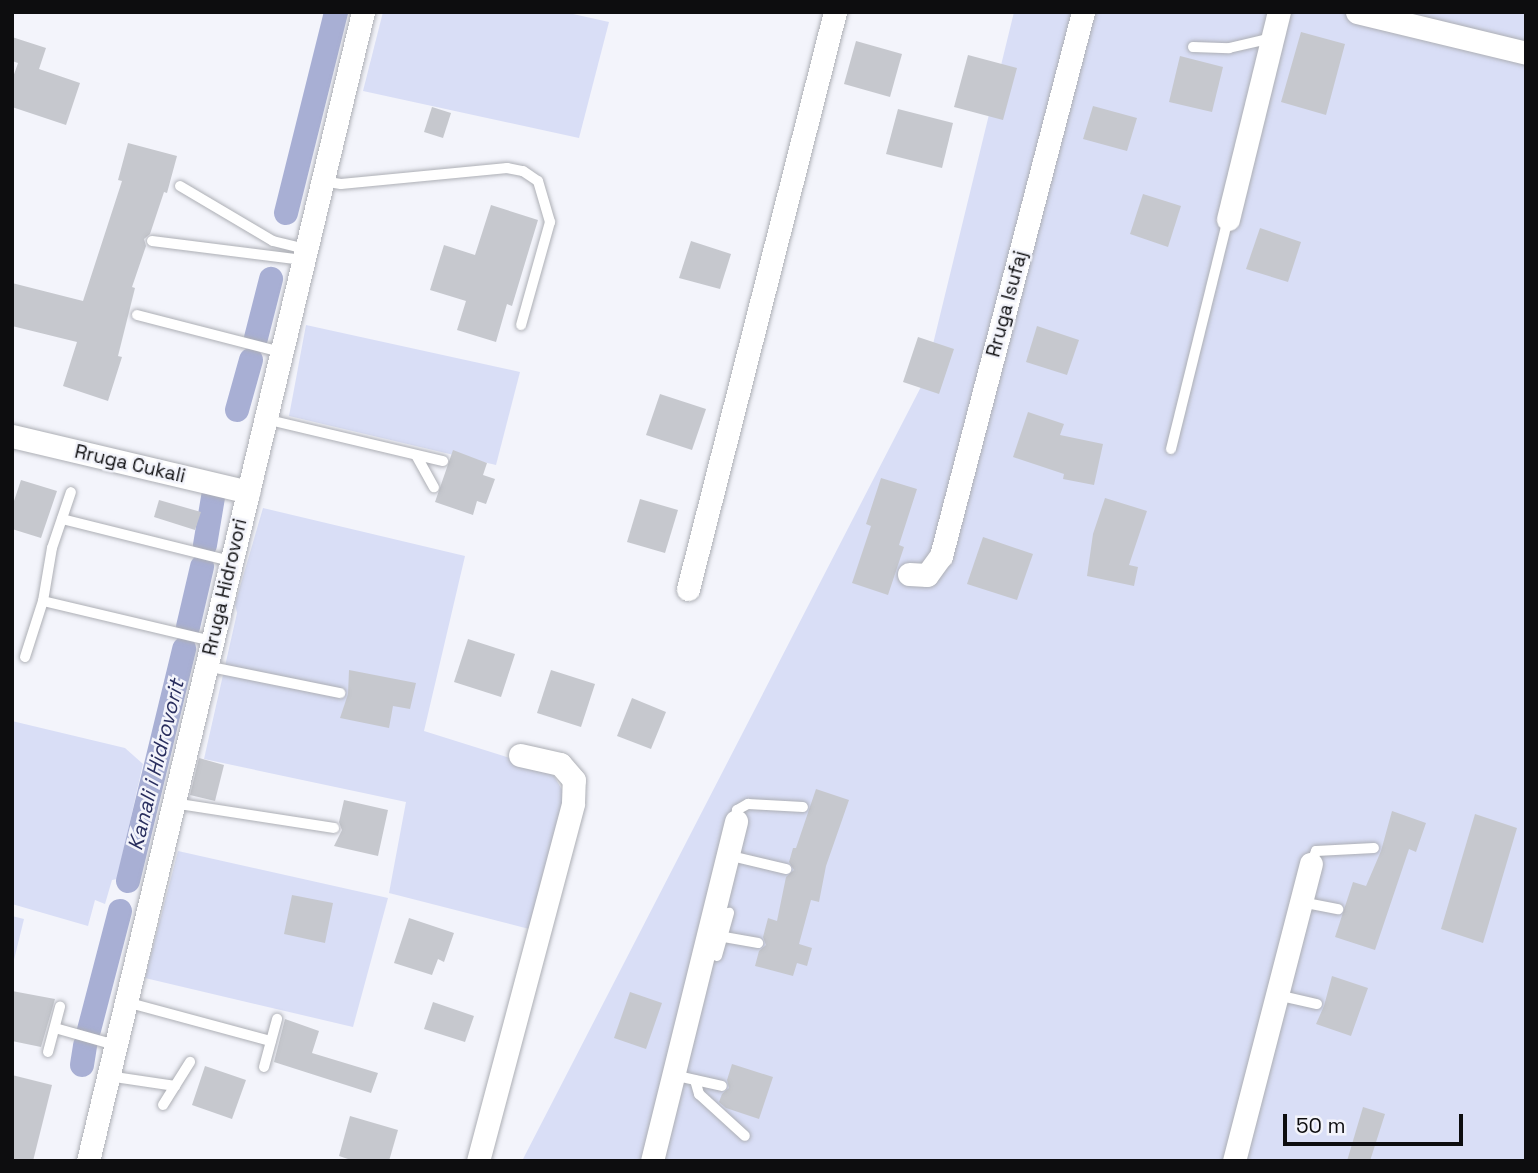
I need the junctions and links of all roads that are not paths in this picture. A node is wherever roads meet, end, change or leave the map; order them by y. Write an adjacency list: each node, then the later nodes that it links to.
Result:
1 (363, 12): 9 (street, Rruga Hidrovori)
2 (835, 12): 28 (street)
3 (1083, 12): 27 (street, Rruga Isufaj)
4 (1279, 12): 6 (street)
5 (1359, 12): 8 (street)
6 (1272, 42): 7 (lane); 11 (street)
7 (1193, 47)
8 (1526, 53)
9 (322, 181): 13 (street, Rruga Hidrovori); 15 (lane)
10 (180, 186): 13 (lane)
11 (1228, 219): 19 (lane)
12 (152, 240): 13 (lane)
13 (305, 254): 16 (street, Rruga Hidrovori)
14 (137, 315): 16 (lane)
15 (521, 326)
16 (281, 352): 17 (street, Rruga Hidrovori)
17 (265, 419): 20 (lane); 24 (street, Rruga Hidrovori)
18 (12, 436): 24 (street, Rruga Cukali)
19 (1171, 449)
20 (416, 455): 21 (lane); 22 (lane)
21 (443, 461)
22 (434, 487)
23 (71, 492): 25 (lane)
24 (248, 492): 26 (street, Rruga Hidrovori)
25 (62, 519): 26 (lane); 29 (lane)
26 (231, 561): 30 (street, Rruga Hidrovori)
27 (909, 574)
28 (688, 589)
29 (43, 601): 30 (lane); 31 (lane)
30 (212, 641): 32 (street, Rruga Hidrovori)
31 (25, 657)
32 (206, 666): 33 (lane); 35 (street, Rruga Hidrovori)
33 (340, 694)
34 (520, 755): 67 (street)
35 (173, 803): 38 (lane); 50 (street, Rruga Hidrovori)
36 (803, 807): 37 (lane)
37 (736, 821): 40 (street)
38 (334, 828)
39 (1374, 848): 41 (lane)
40 (727, 855): 42 (lane); 46 (street)
41 (1311, 864): 43 (street)
42 (786, 869)
43 (1301, 902): 44 (lane); 49 (street)
44 (1338, 909)
45 (729, 913): 46 (lane)
46 (715, 936): 47 (lane); 48 (lane); 61 (street)
47 (758, 943)
48 (717, 956)
49 (1277, 995): 51 (lane); 69 (street)
50 (125, 1002): 55 (lane); 56 (street, Rruga Hidrovori)
51 (1317, 1004)
52 (60, 1007): 54 (lane)
53 (277, 1019): 55 (lane)
54 (55, 1028): 56 (lane); 57 (lane)
55 (271, 1041): 59 (lane)
56 (115, 1045): 60 (street, Rruga Hidrovori)
57 (48, 1052)
58 (190, 1062): 62 (lane)
59 (264, 1067)
60 (108, 1076): 62 (lane); 66 (street, Rruga Hidrovori)
61 (684, 1078): 63 (lane); 65 (lane); 68 (street)
62 (175, 1086): 64 (lane)
63 (722, 1086)
64 (163, 1105)
65 (745, 1136)
66 (88, 1161)
67 (478, 1161)
68 (652, 1161)
69 (1234, 1161)

